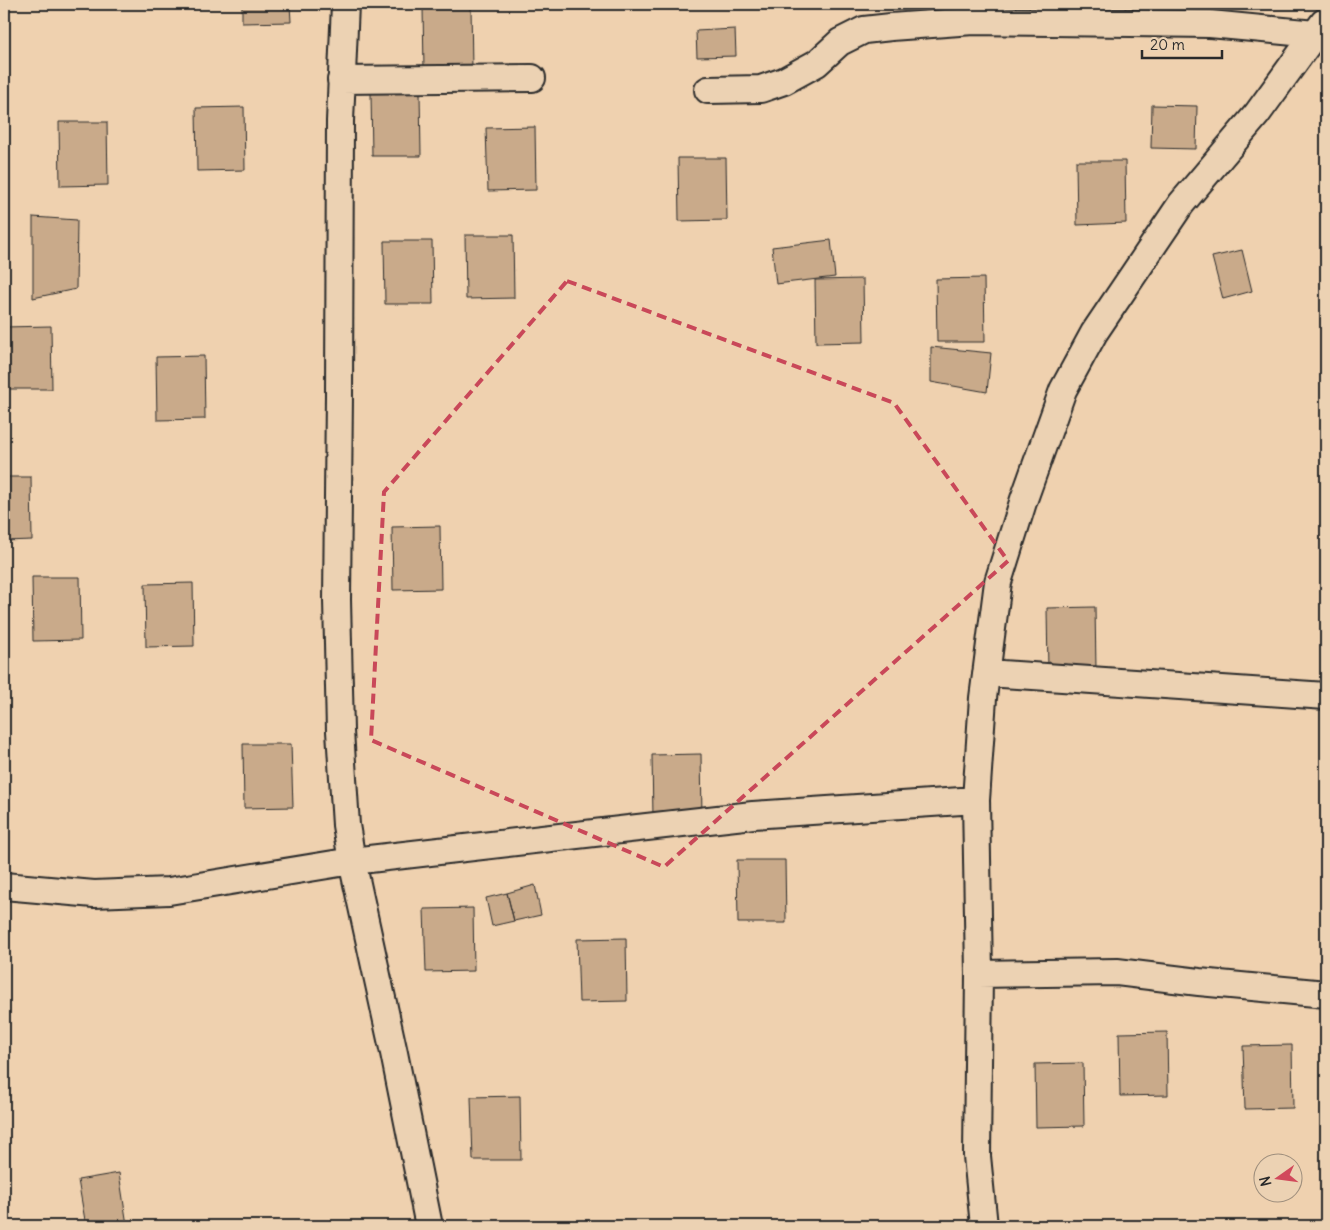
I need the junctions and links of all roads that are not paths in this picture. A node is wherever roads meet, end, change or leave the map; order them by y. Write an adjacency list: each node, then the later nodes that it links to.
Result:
1 (345, 4): 4 (street)
2 (1321, 26): 5 (street); 6 (street)
3 (532, 78): 4 (street)
4 (341, 80): 9 (street)
5 (708, 90)
6 (987, 673): 7 (street); 8 (street)
7 (1326, 696)
8 (976, 800): 9 (street); 11 (street)
9 (352, 861): 10 (street); 13 (street)
10 (4, 886)
11 (978, 974): 12 (street); 14 (street)
12 (1326, 994)
13 (429, 1226)
14 (984, 1226)

